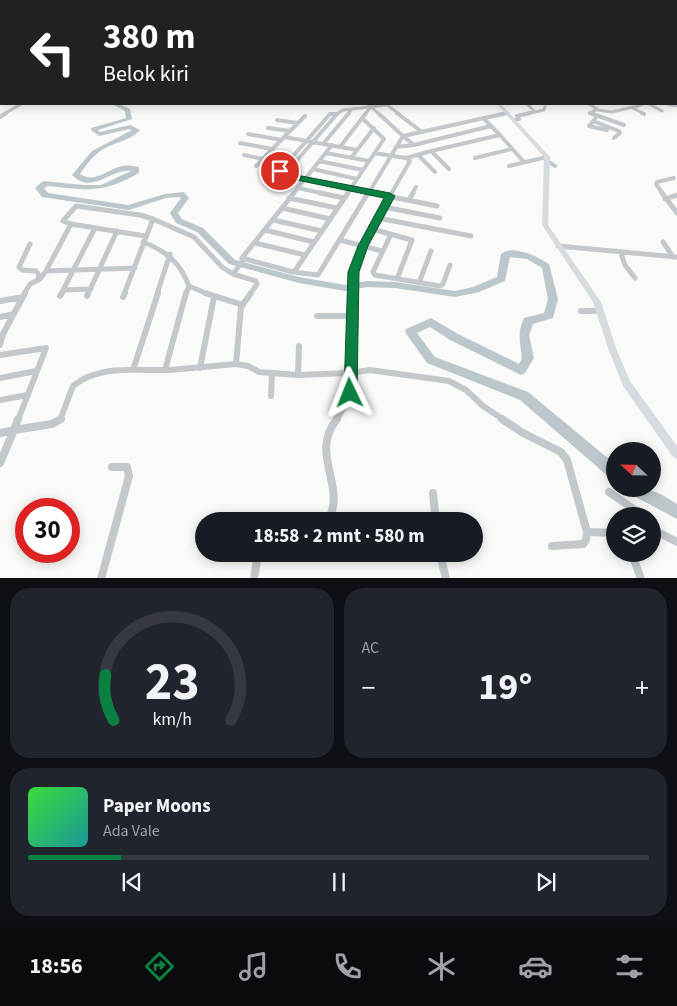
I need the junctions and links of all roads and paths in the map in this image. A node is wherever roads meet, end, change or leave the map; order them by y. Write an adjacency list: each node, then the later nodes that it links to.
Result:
1 (19, 105): 16 (street)
2 (499, 105): 15 (street)
3 (528, 105): 13 (street)
4 (590, 105): 11 (street)
5 (640, 105): 9 (street)
6 (651, 105): 12 (street)
7 (369, 106): 10 (street); 21 (street); 34 (street); 37 (street)
8 (545, 107): 13 (street)
9 (633, 107): 11 (street); 17 (street)
10 (352, 109): 14 (street); 43 (street)
11 (597, 110): 19 (street)
12 (662, 111)
13 (535, 112): 23 (street)
14 (335, 113): 41 (street); 41 (street)
15 (507, 113): 20 (street); 23 (street)
16 (1, 114)
17 (644, 114)
18 (304, 116): 25 (street)
19 (598, 116): 24 (street); 27 (street)
20 (483, 118): 28 (street); 31 (street)
21 (363, 119): 30 (street); 47 (street)
22 (277, 120): 25 (street)
23 (514, 120): 62 (street)
24 (593, 122): 32 (street); 40 (street)
25 (297, 123): 33 (street)
26 (432, 124): 31 (street)
27 (624, 125)
28 (491, 126): 36 (street); 38 (street)
29 (268, 128): 33 (street)
30 (374, 128): 51 (street); 54 (street)
31 (438, 128): 34 (street)
32 (606, 130)
33 (290, 131): 39 (street)
34 (422, 132): 37 (street)
35 (248, 134): 39 (street)
36 (500, 135): 46 (street); 49 (street)
37 (403, 136): 44 (street); 48 (street)
38 (446, 137): 44 (street); 46 (street)
39 (283, 138): 41 (street); 50 (street)
40 (614, 138)
41 (309, 142): 43 (street); 73 (street); 73 (street)
42 (240, 143): 50 (street)
43 (323, 144): 45 (street)
44 (414, 144): 48 (street)
45 (332, 145): 47 (street); 53 (street)
46 (456, 146): 52 (street)
47 (340, 147): 51 (street)
48 (396, 147): 57 (street)
49 (512, 148): 60 (street); 65 (street)
50 (272, 149): 61 (street)
51 (357, 150): 58 (street)
52 (431, 151): 56 (street); 69 (street)
53 (326, 153): 58 (street); 63 (street)
54 (374, 153): 57 (street); 64 (street)
55 (244, 154): 61 (street)
56 (418, 155): 59 (street); 72 (street)
57 (391, 156): 59 (street); 81 (street)
58 (351, 158): 64 (street)
59 (406, 158): 83 (street)
60 (475, 158)
61 (263, 159): 66 (street)
62 (547, 159): 65 (street); 68 (street); 115 (street)
63 (319, 161): 70 (street); 71 (street)
64 (368, 161): 71 (street)
65 (524, 162): 67 (street)
66 (256, 166)
67 (509, 166)
68 (555, 166)
69 (449, 169)
70 (313, 170): 75 (street); 76 (street)
71 (363, 170): 76 (street)
72 (435, 172)
73 (284, 173): 75 (street); 77 (street)
74 (674, 178): 86 (street)
75 (305, 179): 79 (street); 80 (street)
76 (357, 179): 80 (street)
77 (276, 185)
78 (416, 186): 87 (street)
79 (298, 188): 84 (street); 85 (street)
80 (351, 188): 81 (street); 85 (street)
81 (369, 192): 83 (street); 109 (street)
82 (677, 195): 86 (street)
83 (390, 196): 87 (street); 88 (street)
84 (290, 198): 90 (street); 91 (street)
85 (344, 198): 91 (street)
86 (665, 199): 92 (street)
87 (409, 200): 89 (street)
88 (384, 206): 93 (street); 94 (street)
89 (437, 206)
90 (282, 208): 97 (street); 98 (street)
91 (337, 208): 97 (street)
92 (677, 213)
93 (422, 215): 95 (street); 100 (street)
94 (378, 218): 100 (street); 102 (street)
95 (440, 218)
96 (152, 219): 99 (street); 108 (street); 129 (street)
97 (330, 219): 105 (street)
98 (273, 220): 103 (street); 105 (street)
99 (71, 224): 101 (street); 127 (street)
100 (416, 226): 107 (street)
101 (95, 228): 104 (street); 126 (street)
102 (372, 229): 106 (street); 114 (street)
103 (265, 230): 110 (street); 111 (street)
104 (117, 231): 108 (street); 125 (street)
105 (322, 231): 111 (street)
106 (391, 234): 116 (street); 131 (street)
107 (471, 236)
108 (144, 239): 119 (street); 124 (street)
109 (340, 240): 114 (street); 128 (street)
110 (255, 242): 120 (street); 122 (street)
111 (314, 242): 120 (street)
112 (663, 242): 121 (street)
113 (30, 244): 132 (street)
114 (363, 246): 116 (street); 146 (street)
115 (558, 246): 118 (street); 143 (street)
116 (382, 251): 131 (street)
117 (430, 251): 133 (street)
118 (621, 253): 121 (street); 130 (street)
119 (170, 254): 134 (street); 153 (street)
120 (305, 255): 128 (street)
121 (675, 257)
122 (241, 263): 128 (street); 129 (street)
123 (450, 265): 133 (street)
124 (135, 268): 125 (street); 138 (street)
125 (100, 269): 126 (street); 135 (street)
126 (73, 270): 127 (street); 135 (street)
127 (46, 271): 132 (street)
128 (294, 272)
129 (232, 274): 141 (street)
130 (635, 278)
131 (397, 279): 133 (street)
132 (38, 280): 137 (street)
133 (419, 283)
134 (189, 286): 139 (street); 154 (street)
135 (91, 290): 136 (street)
136 (87, 296)
137 (23, 297): 140 (street); 144 (street)
138 (123, 297)
139 (214, 297): 141 (street); 152 (street)
140 (0, 300)
141 (243, 305): 151 (street)
142 (581, 310): 143 (street)
143 (600, 311): 165 (street)
144 (14, 314): 147 (street); 148 (street)
145 (318, 316): 146 (street)
146 (351, 316): 157 (street)
147 (0, 317)
148 (0, 345)
149 (299, 346): 158 (street)
150 (0, 355): 155 (street)
151 (236, 364): 152 (street); 156 (street)
152 (200, 368): 154 (street)
153 (133, 370): 154 (street); 163 (street)
154 (165, 370)
155 (36, 371): 159 (street); 160 (street)
156 (272, 373): 158 (street); 161 (street)
157 (350, 373): 158 (street); 171 (street); 173 (street)
158 (298, 375)
159 (0, 378)
160 (27, 394): 162 (street); 163 (street)
161 (271, 396)
162 (0, 400)
163 (14, 430): 164 (street); 166 (street)
164 (0, 434)
165 (677, 454)
166 (0, 463)
167 (112, 467): 181 (street)
168 (433, 493): 172 (street)
169 (618, 498): 170 (street)
170 (631, 507)
171 (332, 512)
172 (435, 512)
173 (587, 532): 174 (street); 177 (street)
174 (606, 533)
175 (661, 534): 176 (street)
176 (677, 542)
177 (552, 546)
178 (257, 562): 182 (street)
179 (442, 562): 183 (street)
180 (635, 562): 184 (street)
181 (101, 578)
182 (254, 578)
183 (446, 578)
184 (641, 578)

